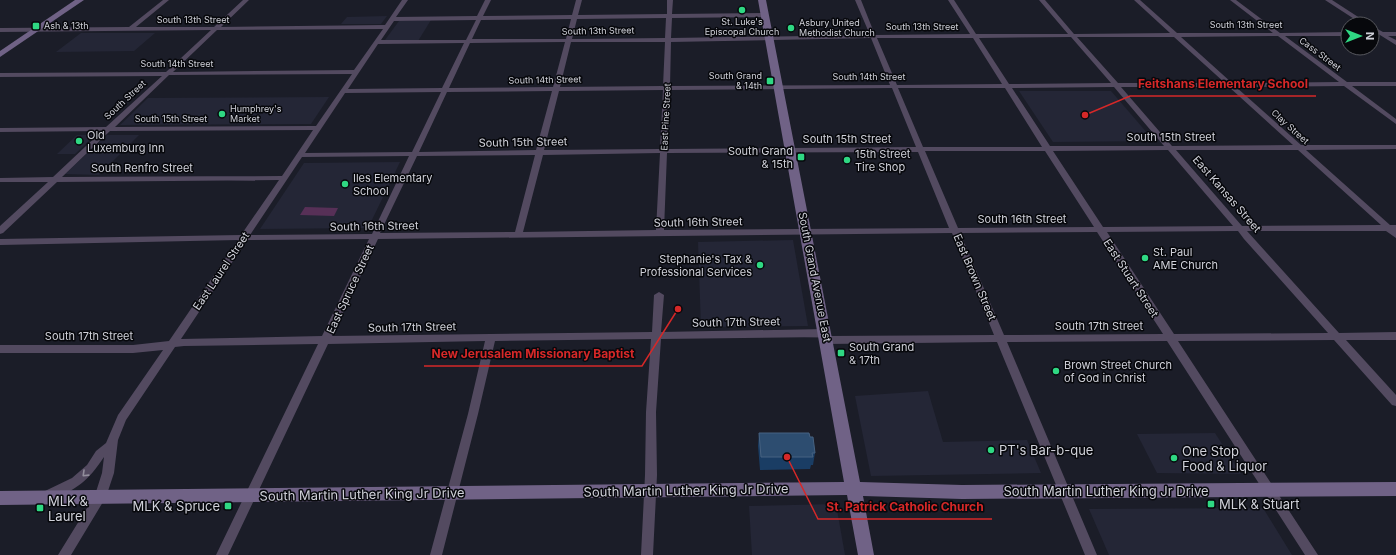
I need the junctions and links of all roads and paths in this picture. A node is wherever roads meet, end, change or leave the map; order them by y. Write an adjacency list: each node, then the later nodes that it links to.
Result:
1 (80, 0): 24 (street)
2 (166, 0): 25 (street)
3 (246, 0): 22 (street, South Street)
4 (405, 0): 19 (street, East Laurel Street)
5 (488, 0): 20 (street, East Spruce Street)
6 (579, 0): 18 (street)
7 (670, 0): 16 (street, East Pine Street)
8 (762, 0): 15 (street, South Grand Avenue East)
9 (858, 0): 32 (street, East Brown Street)
10 (952, 0): 33 (street, East Stuart Street)
11 (1042, 0): 30 (street, East Kansas Street)
12 (1137, 0): 31 (street, Clay Street)
13 (1233, 0): 26 (street, Cass Street)
14 (1328, 0): 17 (street)
15 (765, 15): 16 (street); 34 (street, South Grand Avenue East)
16 (669, 16): 18 (street); 35 (street, East Pine Street)
17 (1353, 16)
18 (574, 17): 20 (street); 36 (street)
19 (392, 18): 20 (street); 21 (street, East Laurel Street)
20 (480, 18): 38 (street, East Spruce Street)
21 (386, 28): 22 (street, South 13th Street); 37 (street, East Laurel Street)
22 (216, 29): 25 (street, South 13th Street); 42 (street, South Street)
23 (0, 30): 24 (street, South 13th Street)
24 (36, 30): 25 (street, South 13th Street); 40 (street)
25 (130, 30)
26 (1278, 34): 27 (street, South 13th Street); 31 (street, South 13th Street); 45 (street, Cass Street)
27 (1340, 34)
28 (1381, 34): 29 (street); 39 (street)
29 (1396, 34)
30 (1072, 35): 31 (street, South 13th Street); 33 (street, South 13th Street); 47 (street, East Kansas Street)
31 (1176, 35): 44 (street, Clay Street)
32 (873, 36): 33 (street, South 13th Street); 34 (street, South 13th Street); 48 (street, East Brown Street)
33 (974, 36): 49 (street, East Stuart Street)
34 (770, 39): 35 (street, South 13th Street); 50 (street, South Grand Avenue East)
35 (668, 40): 36 (street, South 13th Street); 51 (street, East Pine Street)
36 (568, 41): 38 (street, South 13th Street); 52 (street)
37 (376, 42): 38 (street, South 13th Street); 41 (street, East Laurel Street)
38 (469, 42): 53 (street, East Spruce Street)
39 (1396, 43)
40 (0, 55)
41 (355, 72): 42 (street, South 14th Street); 54 (street, East Laurel Street)
42 (168, 74): 43 (street, South 14th Street); 57 (street, South Street)
43 (0, 75)
44 (1230, 84): 45 (street, South 14th Street); 47 (street, South 14th Street); 60 (street, Clay Street)
45 (1345, 84): 46 (street, South 14th Street); 55 (street, Cass Street)
46 (1396, 84)
47 (1116, 85): 49 (street, South 14th Street); 61 (street, East Kansas Street)
48 (894, 86): 49 (street, South 14th Street); 50 (street, South 14th Street); 62 (street, East Brown Street)
49 (1006, 86): 63 (street, East Stuart Street)
50 (779, 87): 51 (street, South 14th Street); 64 (street, South Grand Avenue East)
51 (667, 88): 52 (street, South 14th Street); 65 (street, East Pine Street)
52 (556, 89): 53 (street, South 14th Street); 66 (street)
53 (445, 90): 54 (street, South 14th Street); 67 (street, East Spruce Street)
54 (342, 91): 56 (street, East Laurel Street)
55 (1396, 122)
56 (318, 128): 57 (street, South 15th Street); 68 (street, East Laurel Street)
57 (109, 129): 58 (street, South 15th Street); 70 (street, South Street)
58 (0, 130)
59 (1396, 146): 60 (street, South 15th Street)
60 (1300, 147): 61 (street, South 15th Street); 73 (street, Clay Street)
61 (1170, 148): 63 (street, South 15th Street); 72 (street, East Kansas Street)
62 (920, 149): 63 (street, South 15th Street); 64 (street, South 15th Street); 75 (street, East Brown Street)
63 (1048, 149): 74 (street, East Stuart Street)
64 (791, 150): 65 (street, South 15th Street); 76 (street, South Grand Avenue East)
65 (664, 151): 66 (street, South 15th Street); 78 (street, East Pine Street)
66 (539, 153): 67 (street, South 15th Street); 79 (street)
67 (414, 154): 68 (street, South 15th Street); 81 (street, East Spruce Street)
68 (299, 155): 69 (street, East Laurel Street)
69 (284, 178): 70 (street, South Renfro Street); 82 (street, East Laurel Street)
70 (54, 179): 71 (street, South Renfro Street); 77 (street, South Street)
71 (0, 180)
72 (1240, 228): 73 (street, South 16th Street); 74 (street, South 16th Street); 87 (street, East Kansas Street)
73 (1392, 228): 80 (street, Clay Street)
74 (1100, 229): 75 (street, South 16th Street); 90 (street, East Stuart Street)
75 (955, 230): 76 (street, South 16th Street); 91 (street, East Brown Street)
76 (806, 231): 78 (street, South 16th Street); 86 (street, South Grand Avenue East)
77 (0, 232)
78 (660, 233): 79 (street, South 16th Street)
79 (518, 235): 81 (street, South 16th Street)
80 (1396, 235)
81 (375, 237): 82 (street, South 16th Street); 92 (street, East Spruce Street)
82 (243, 238): 83 (street, South 16th Street); 93 (street, East Laurel Street)
83 (0, 242)
84 (659, 295): 85 (street)
85 (656, 335): 86 (street, South 17th Street); 89 (street, South 17th Street); 100 (street)
86 (826, 336): 91 (street, South 17th Street); 98 (street, South Grand Avenue East)
87 (1336, 336): 88 (street, South 17th Street); 90 (street, South 17th Street); 95 (street, East Kansas Street)
88 (1396, 336)
89 (491, 338): 92 (street, South 17th Street); 102 (street)
90 (1170, 338): 91 (street, South 17th Street); 99 (street, East Stuart Street)
91 (1000, 339): 101 (street, East Brown Street)
92 (325, 340): 93 (street, South 17th Street); 103 (street, East Spruce Street)
93 (172, 344): 94 (street, South 17th Street); 96 (street, East Laurel Street)
94 (0, 349)
95 (1396, 402)
96 (111, 446): 104 (street, one-way to 104); 105 (street, East Laurel Street)
97 (1396, 489): 99 (street, South Martin Luther King Jr Drive)
98 (854, 490): 100 (street, South Martin Luther King Jr Drive); 101 (street, South Martin Luther King Jr Drive); 111 (street, South Grand Avenue East)
99 (1269, 490): 101 (street, South Martin Luther King Jr Drive); 113 (street, East Stuart Street)
100 (650, 491): 102 (street, South Martin Luther King Jr Drive); 110 (street)
101 (1064, 492): 112 (street, East Brown Street)
102 (452, 493): 103 (street, South Martin Luther King Jr Drive); 109 (street)
103 (250, 495): 105 (street, South Martin Luther King Jr Drive); 108 (street, East Spruce Street)
104 (44, 497): 105 (street, South Martin Luther King Jr Drive); 106 (street, South Martin Luther King Jr Drive)
105 (100, 497): 107 (street, East Laurel Street)
106 (0, 498)
107 (64, 555)
108 (222, 555)
109 (436, 555)
110 (647, 555)
111 (866, 555)
112 (1091, 555)
113 (1312, 555)

